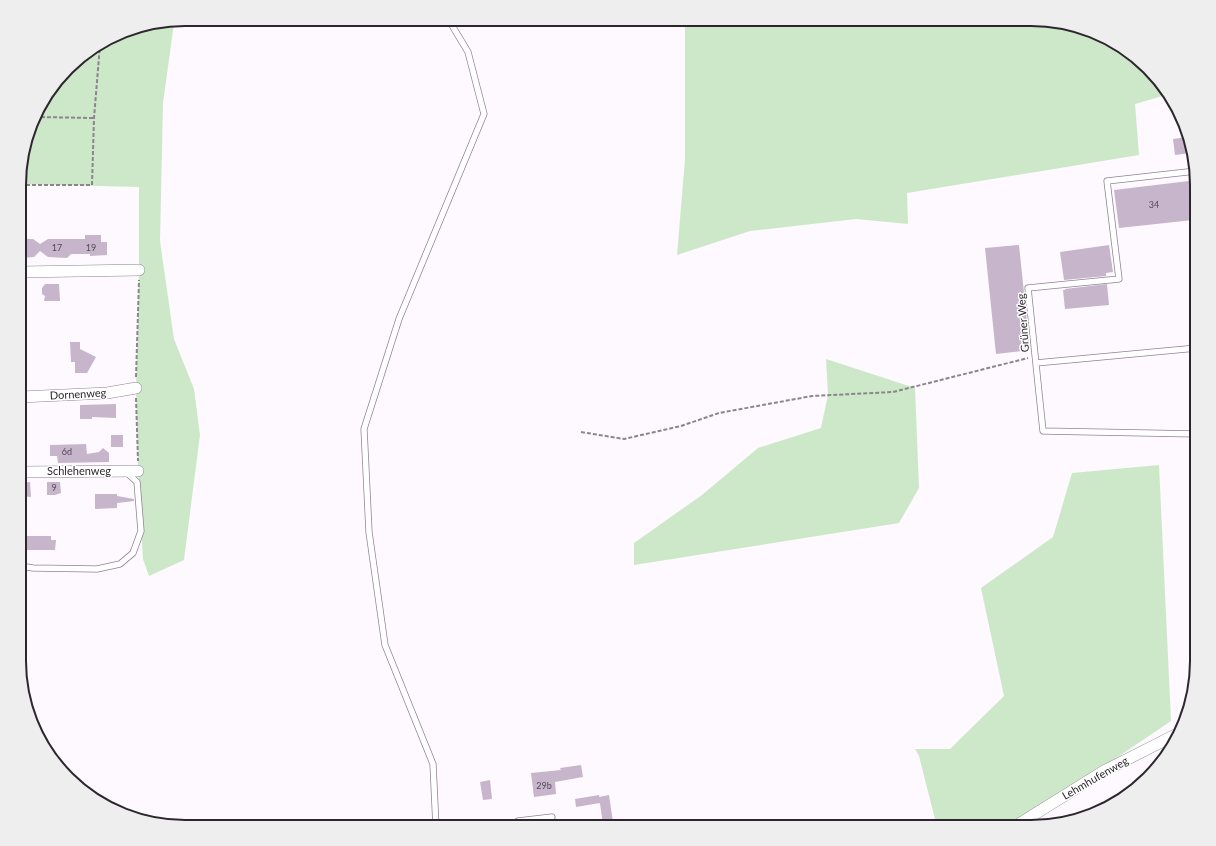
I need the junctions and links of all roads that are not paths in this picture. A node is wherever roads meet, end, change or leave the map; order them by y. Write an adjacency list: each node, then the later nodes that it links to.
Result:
1 (452, 26): 16 (lane)
2 (1190, 172): 6 (lane, Grüner Weg)
3 (139, 270): 4 (street)
4 (26, 272)
5 (1190, 349): 6 (lane)
6 (1036, 360): 9 (lane, Grüner Weg)
7 (136, 388): 8 (street, Dornenweg)
8 (26, 397)
9 (1190, 434)
10 (125, 471): 11 (street, Schlehenweg); 12 (street, Schlehenweg); 13 (lane)
11 (138, 471)
12 (26, 472)
13 (26, 566)
14 (1172, 736): 18 (street, Lehmhufenweg)
15 (552, 817): 17 (lane)
16 (436, 820)
17 (526, 820)
18 (1025, 820)

